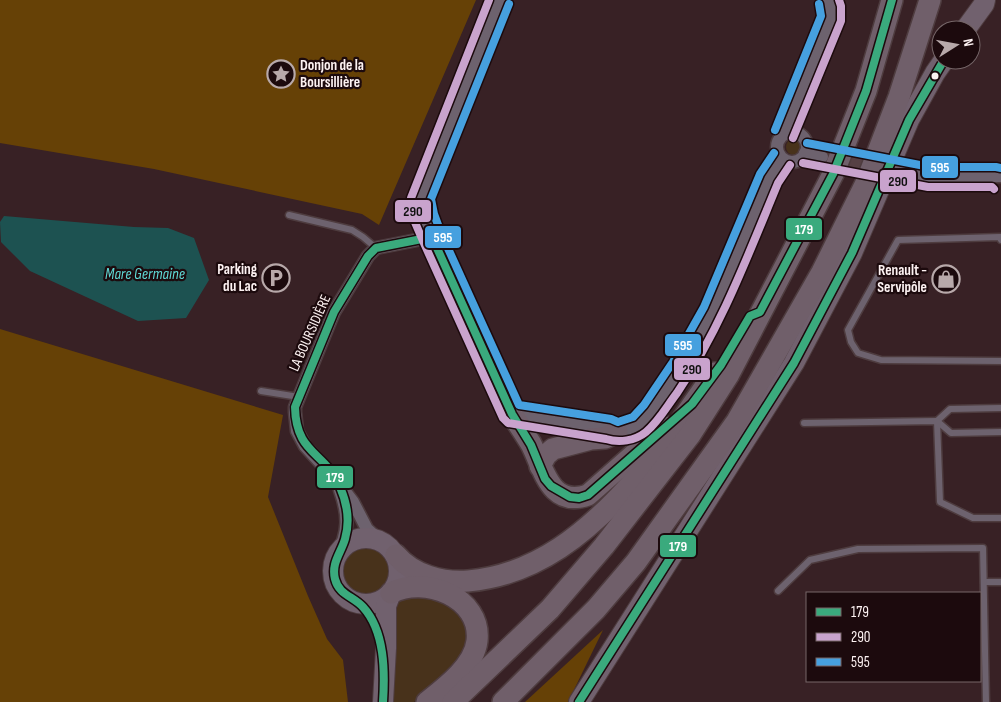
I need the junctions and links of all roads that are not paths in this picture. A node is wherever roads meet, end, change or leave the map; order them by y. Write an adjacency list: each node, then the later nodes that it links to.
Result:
1 (500, 0): 15 (street)
2 (828, 0): 8 (street)
3 (892, 0): 18 (highway)
4 (930, 0): 44 (highway)
5 (985, 0): 6 (main road)
6 (973, 20)
7 (937, 70): 45 (main road)
8 (784, 134): 9 (street); 11 (street)
9 (806, 153): 10 (street); 11 (street)
10 (822, 157)
11 (782, 158): 27 (street)
12 (903, 172): 13 (street)
13 (999, 178)
14 (289, 215): 17 (lane)
15 (432, 237): 17 (street); 24 (street)
16 (1001, 240): 19 (lane)
17 (376, 248): 21 (street, LA BOURSIDIÈRE)
18 (760, 312): 22 (highway); 43 (highway)
19 (1001, 361)
20 (261, 391): 21 (lane)
21 (299, 397): 30 (street, LA BOURSIDIÈRE)
22 (692, 404): 29 (highway); 33 (highway)
23 (1001, 408): 25 (lane)
24 (512, 414): 27 (street); 29 (highway)
25 (937, 421): 26 (lane); 28 (lane); 31 (lane)
26 (804, 423)
27 (617, 432): 29 (highway)
28 (1001, 432)
29 (540, 466)
30 (337, 481): 32 (street, LA BOURSIDIÈRE); 34 (street, LA BOURSIDIÈRE)
31 (1001, 518)
32 (378, 539): 33 (main road); 34 (main road)
33 (396, 555): 38 (main road)
34 (337, 556): 39 (main road)
35 (984, 582): 36 (lane); 37 (lane); 46 (lane)
36 (1001, 582)
37 (778, 591)
38 (391, 592): 39 (main road); 40 (main road); 42 (highway)
39 (358, 602): 40 (main road)
40 (384, 667): 41 (main road)
41 (383, 702)
42 (427, 702)
43 (453, 702)
44 (503, 702)
45 (579, 702)
46 (986, 702)

